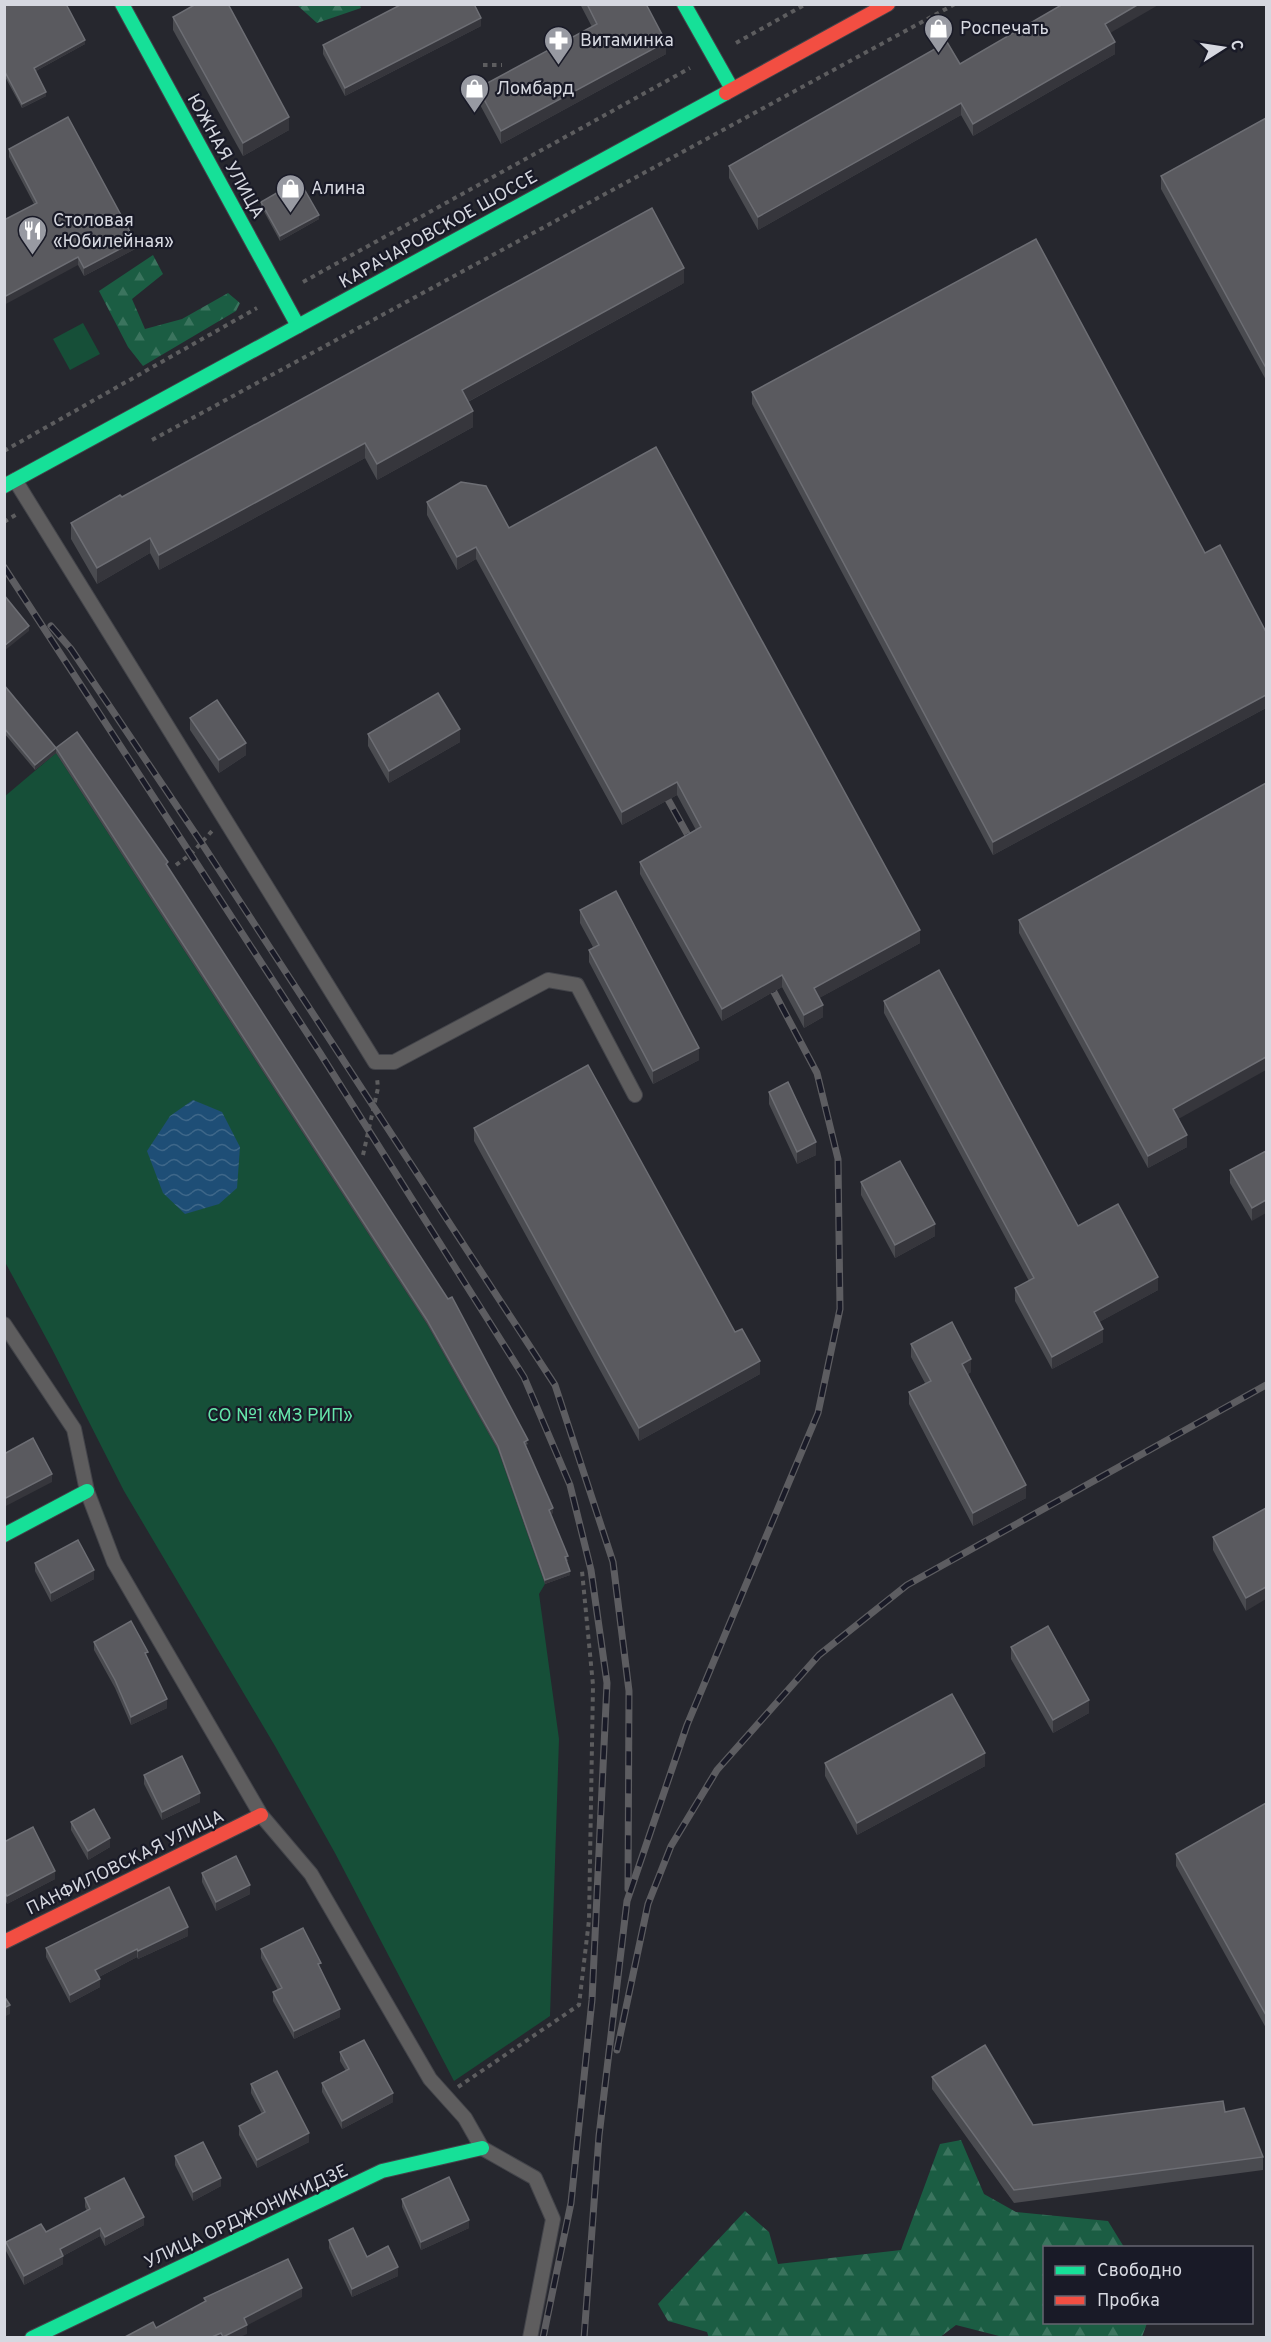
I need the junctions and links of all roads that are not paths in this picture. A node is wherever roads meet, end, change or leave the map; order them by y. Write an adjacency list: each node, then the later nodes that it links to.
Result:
1 (122, 4): 5 (street, ЮЖНАЯ УЛИЦА)
2 (684, 4): 4 (street)
3 (888, 4): 4 (street, КАРАЧАРОВСКОЕ ШОССЕ)
4 (732, 89): 5 (street, КАРАЧАРОВСКОЕ ШОССЕ)
5 (298, 326): 6 (street, КАРАЧАРОВСКОЕ ШОССЕ)
6 (10, 483): 7 (lane)
7 (635, 1095)
8 (4, 1324): 9 (lane)
9 (87, 1491): 10 (street); 11 (lane)
10 (4, 1534)
11 (261, 1815): 12 (street, ПАНФИЛОВСКАЯ УЛИЦА); 13 (lane)
12 (4, 1941)
13 (482, 2148): 14 (street, УЛИЦА ОРДЖОНИКИДЗЕ); 15 (lane)
14 (32, 2337)
15 (530, 2337)

